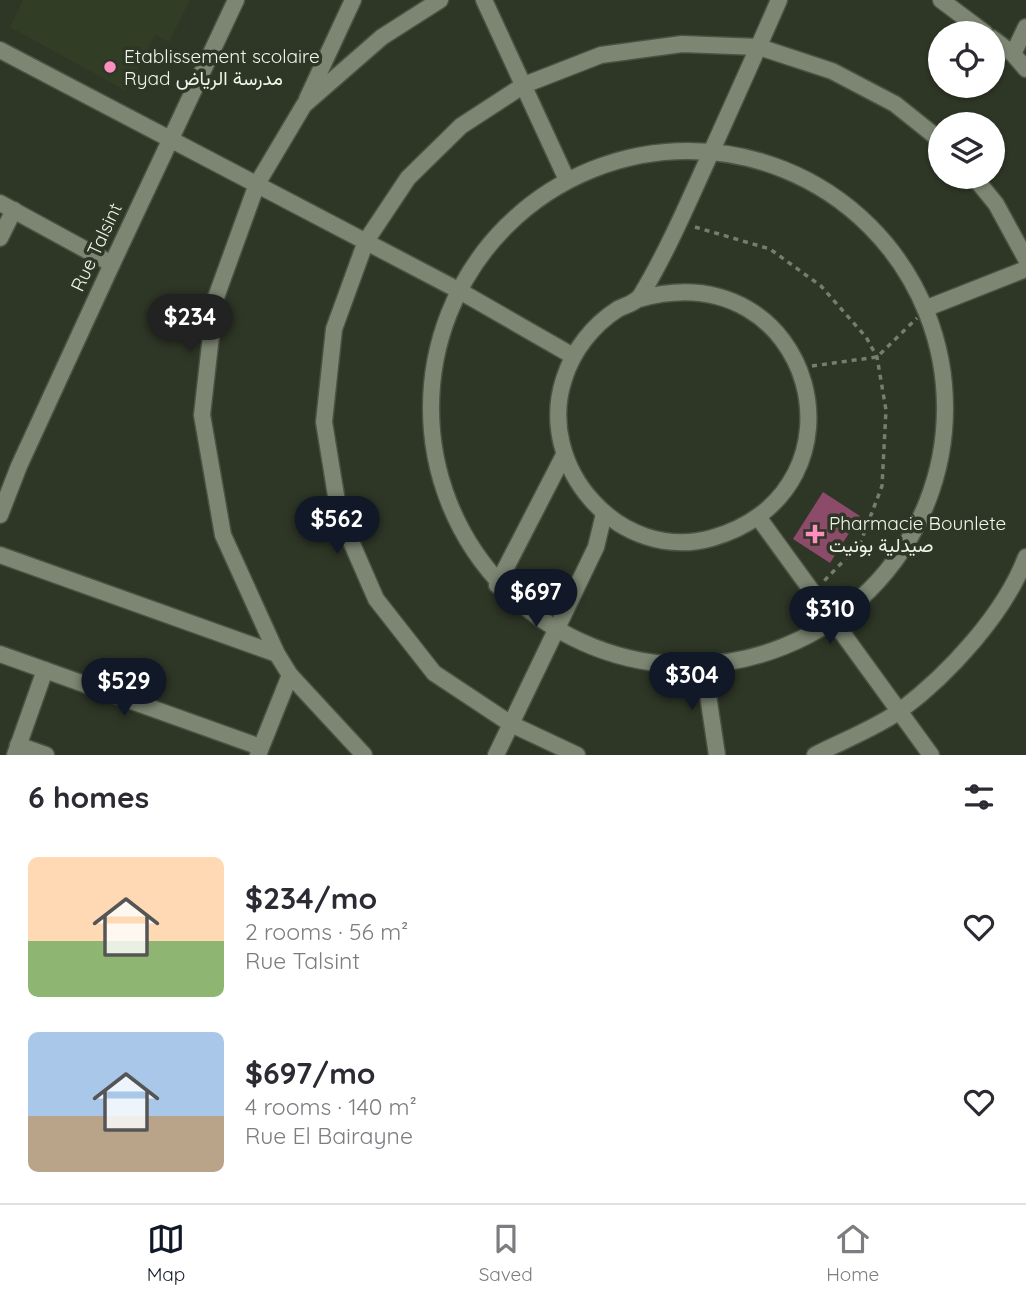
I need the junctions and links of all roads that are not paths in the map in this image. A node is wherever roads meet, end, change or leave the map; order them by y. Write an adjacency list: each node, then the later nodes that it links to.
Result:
1 (236, 0): 17 (street, Rue Talsint)
2 (353, 0): 15 (street)
3 (440, 0): 15 (street)
4 (484, 0): 14 (street)
5 (779, 0): 9 (street)
6 (941, 0): 7 (street)
7 (969, 21)
8 (1026, 27): 12 (street)
9 (759, 47): 14 (street); 16 (street); 18 (street)
10 (1005, 48): 12 (street)
11 (0, 50): 17 (street)
12 (1013, 54): 13 (street)
13 (1026, 69)
14 (524, 85): 19 (street); 24 (street)
15 (304, 105): 20 (street)
16 (928, 130)
17 (170, 137): 20 (street); 26 (street, Rue Talsint)
18 (712, 151): 19 (street); 29 (street); 30 (street)
19 (567, 180): 28 (street)
20 (257, 184): 24 (street); 43 (street)
21 (984, 189): 25 (street)
22 (7, 206): 23 (street); 26 (street)
23 (0, 238)
24 (366, 241): 28 (street); 48 (street)
25 (1026, 259)
26 (111, 264): 34 (street, Rue Talsint)
27 (1026, 269): 30 (street)
28 (458, 290): 31 (street); 39 (street)
29 (639, 299): 31 (street); 35 (street)
30 (927, 308): 40 (street)
31 (573, 356): 32 (street)
32 (564, 456): 33 (street); 39 (street)
33 (604, 514): 35 (street); 41 (street)
34 (0, 515)
35 (758, 517): 40 (street)
36 (0, 555): 43 (street)
37 (1026, 557): 38 (street)
38 (1023, 579): 47 (street)
39 (497, 585): 41 (street)
40 (835, 621): 44 (street); 47 (street)
41 (556, 628): 44 (street); 48 (street)
42 (0, 654): 45 (street)
43 (277, 654): 46 (street)
44 (703, 663): 55 (street)
45 (45, 670): 49 (street); 50 (street)
46 (290, 676): 50 (street); 52 (street)
47 (900, 711): 56 (street); 57 (street)
48 (511, 724): 53 (street); 54 (street)
49 (16, 750): 51 (street)
50 (259, 751)
51 (46, 755)
52 (364, 755)
53 (496, 755)
54 (577, 755)
55 (717, 755)
56 (815, 755)
57 (931, 755)

